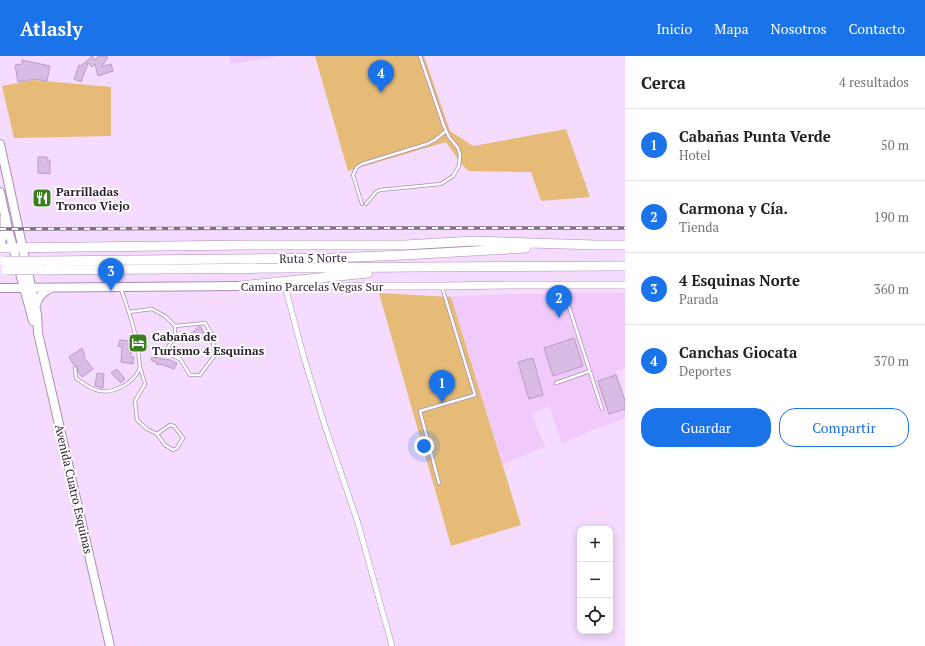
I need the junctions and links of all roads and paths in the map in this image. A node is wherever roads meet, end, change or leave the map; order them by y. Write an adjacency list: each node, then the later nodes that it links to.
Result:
1 (420, 56): 2 (lane)
2 (446, 131): 5 (lane); 6 (lane)
3 (0, 144): 8 (main road, Avenida Cuatro Esquinas)
4 (0, 192): 7 (main road, Avenida Cuatro Esquinas)
5 (362, 204)
6 (366, 204)
7 (3, 212): 8 (main road); 9 (highway); 12 (main road, Avenida Cuatro Esquinas)
8 (18, 228): 12 (main road, Avenida Cuatro Esquinas)
9 (0, 242)
10 (595, 245): 11 (highway, Ruta 5 Norte); 12 (highway); 14 (highway, Ruta 5 Norte, bridge)
11 (625, 245)
12 (17, 247): 13 (highway); 26 (main road, Avenida Cuatro Esquinas)
13 (0, 248)
14 (2, 261)
15 (625, 266): 16 (highway, Ruta 5 Norte)
16 (424, 267): 17 (highway, Ruta 5 Norte, bridge); 20 (highway)
17 (3, 270)
18 (561, 285): 19 (street, Camino Parcelas Vegas Sur); 22 (street, Camino Parcelas Vegas Sur); 35 (lane)
19 (625, 285)
20 (240, 286): 21 (street, Camino Parcelas Vegas Sur); 23 (main road, Camino Parcelas Vegas Sur)
21 (285, 286): 22 (street, Camino Parcelas Vegas Sur); 41 (street)
22 (442, 286): 39 (lane)
23 (120, 287): 27 (main road, Camino Parcelas Vegas Sur); 30 (lane)
24 (0, 288): 25 (main road, Camino Parcelas Vegas Sur)
25 (10, 288): 26 (main road, Camino Parcelas Vegas Sur); 28 (main road)
26 (28, 288): 27 (main road, Camino Parcelas Vegas Sur); 28 (main road, Avenida Cuatro Esquinas); 29 (main road, Avenida Cuatro Esquinas)
27 (51, 288): 29 (main road)
28 (27, 300): 32 (main road, Avenida Cuatro Esquinas)
29 (35, 308): 32 (main road, Avenida Cuatro Esquinas)
30 (129, 312): 31 (lane); 33 (lane)
31 (175, 326): 31 (lane)
32 (38, 333): 40 (main road, Avenida Cuatro Esquinas)
33 (140, 367): 34 (lane); 38 (lane)
34 (74, 368)
35 (590, 371): 36 (lane); 37 (lane)
36 (556, 383)
37 (602, 409)
38 (157, 434): 38 (lane)
39 (439, 483)
40 (110, 646)
41 (392, 646)

